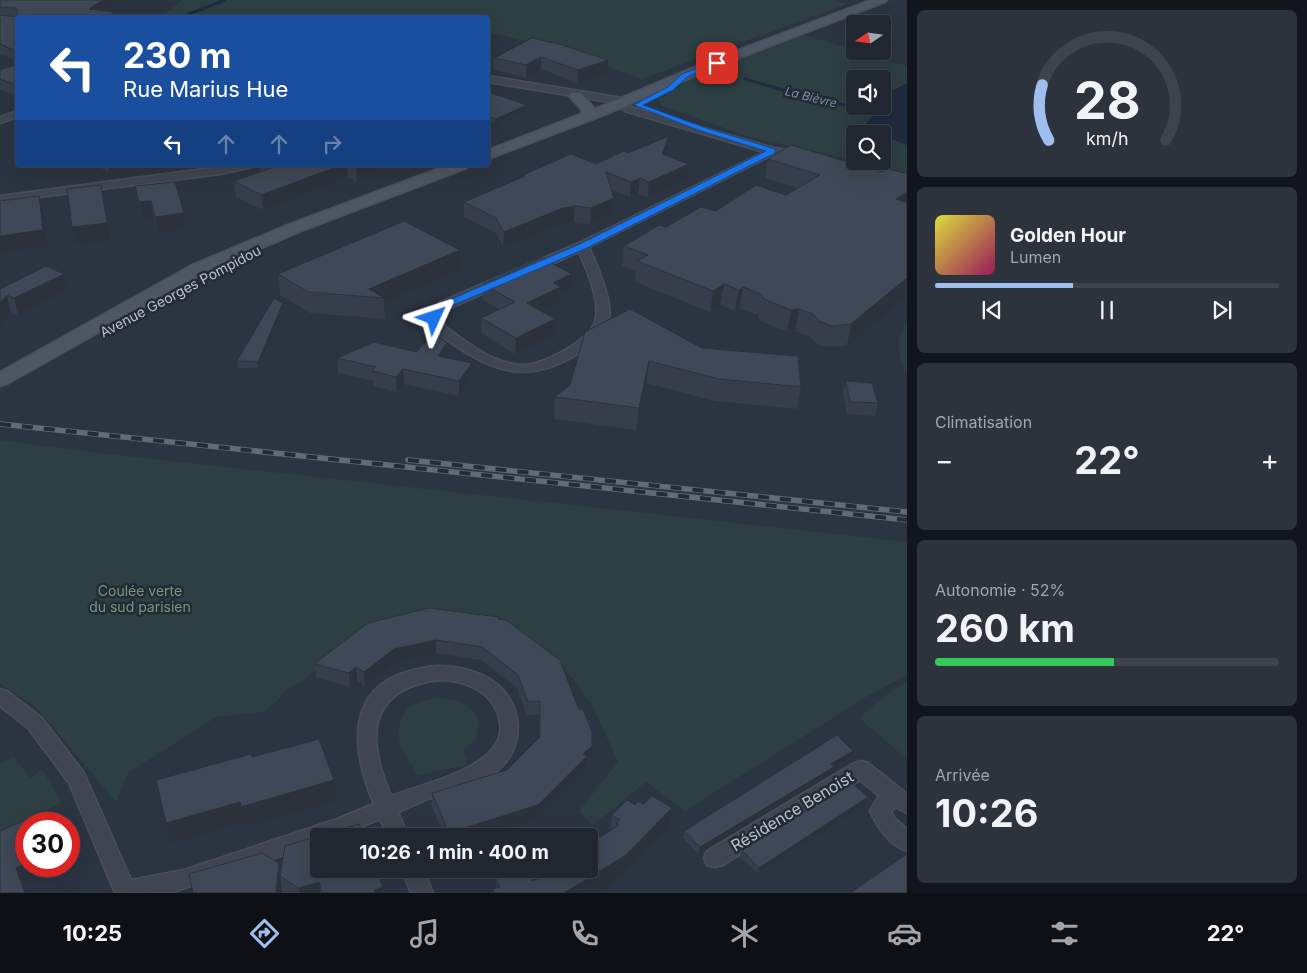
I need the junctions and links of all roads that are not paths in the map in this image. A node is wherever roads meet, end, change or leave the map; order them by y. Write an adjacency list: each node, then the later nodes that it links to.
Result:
1 (881, 0): 5 (main road)
2 (490, 79): 3 (street)
3 (562, 91): 4 (street); 5 (street)
4 (576, 96): 5 (street); 7 (main road)
5 (626, 105): 7 (main road); 9 (street); 10 (main road)
6 (15, 115): 8 (street)
7 (588, 115): 11 (main road)
8 (0, 120)
9 (773, 151): 12 (street); 16 (street)
10 (490, 154)
11 (490, 154)
12 (807, 155)
13 (239, 167): 15 (street)
14 (457, 167): 17 (main road, Avenue Georges Pompidou)
15 (0, 199)
16 (583, 246): 16 (street)
17 (90, 335): 18 (main road, Avenue Georges Pompidou); 19 (main road, Avenue Georges Pompidou)
18 (0, 380)
19 (0, 390)
20 (0, 696): 22 (street)
21 (900, 799): 24 (street, Résidence Benoist); 25 (street, Résidence Benoist)
22 (386, 808): 22 (street); 23 (street)
23 (395, 828)
24 (907, 842)
25 (715, 858)
26 (416, 878): 27 (street)
27 (422, 893)

